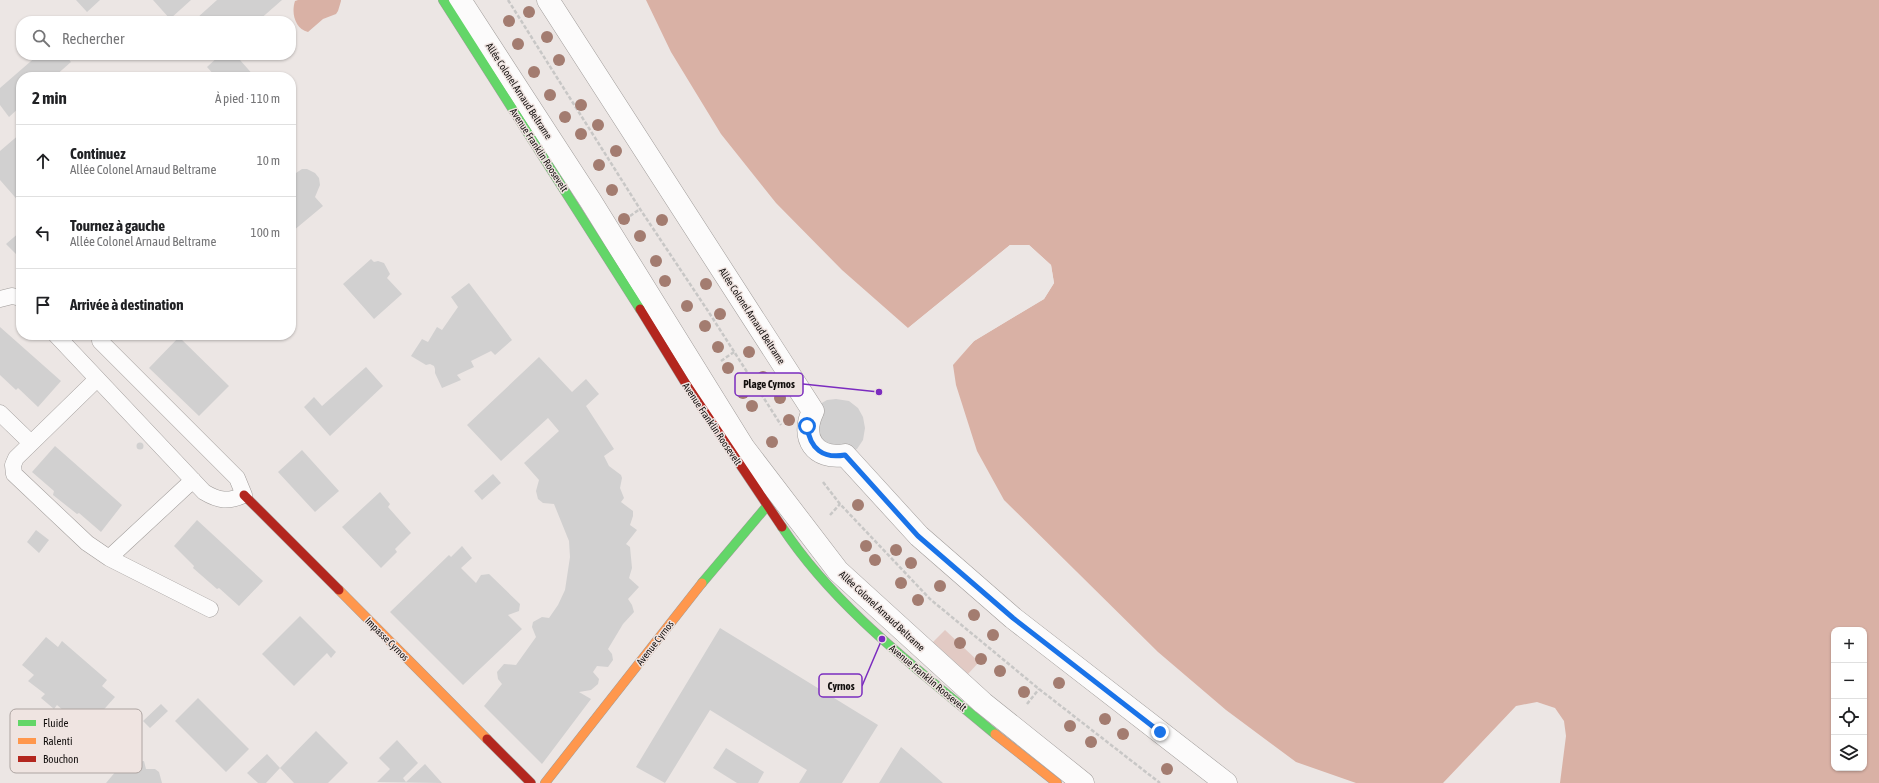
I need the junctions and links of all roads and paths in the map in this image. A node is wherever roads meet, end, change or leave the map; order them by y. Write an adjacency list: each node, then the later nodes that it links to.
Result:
1 (443, 0): 13 (main road, Avenue Franklin Roosevelt)
2 (460, 0): 19 (street, Allée Colonel Arnaud Beltrame)
3 (548, 0): 20 (street, Allée Colonel Arnaud Beltrame)
4 (16, 297): 5 (lane)
5 (0, 299)
6 (61, 340): 8 (lane)
7 (100, 342): 12 (lane)
8 (97, 379): 10 (lane); 11 (lane)
9 (0, 413): 10 (lane)
10 (31, 443): 14 (lane)
11 (193, 480): 12 (lane); 14 (lane)
12 (244, 495): 16 (main road, Impasse Cyrnos)
13 (767, 506): 17 (main road, Avenue Cyrnos); 18 (main road, Avenue Franklin Roosevelt)
14 (109, 558): 15 (lane)
15 (210, 609)
16 (531, 783)
17 (545, 783)
18 (1057, 783)
19 (1083, 783)
20 (1226, 783)

